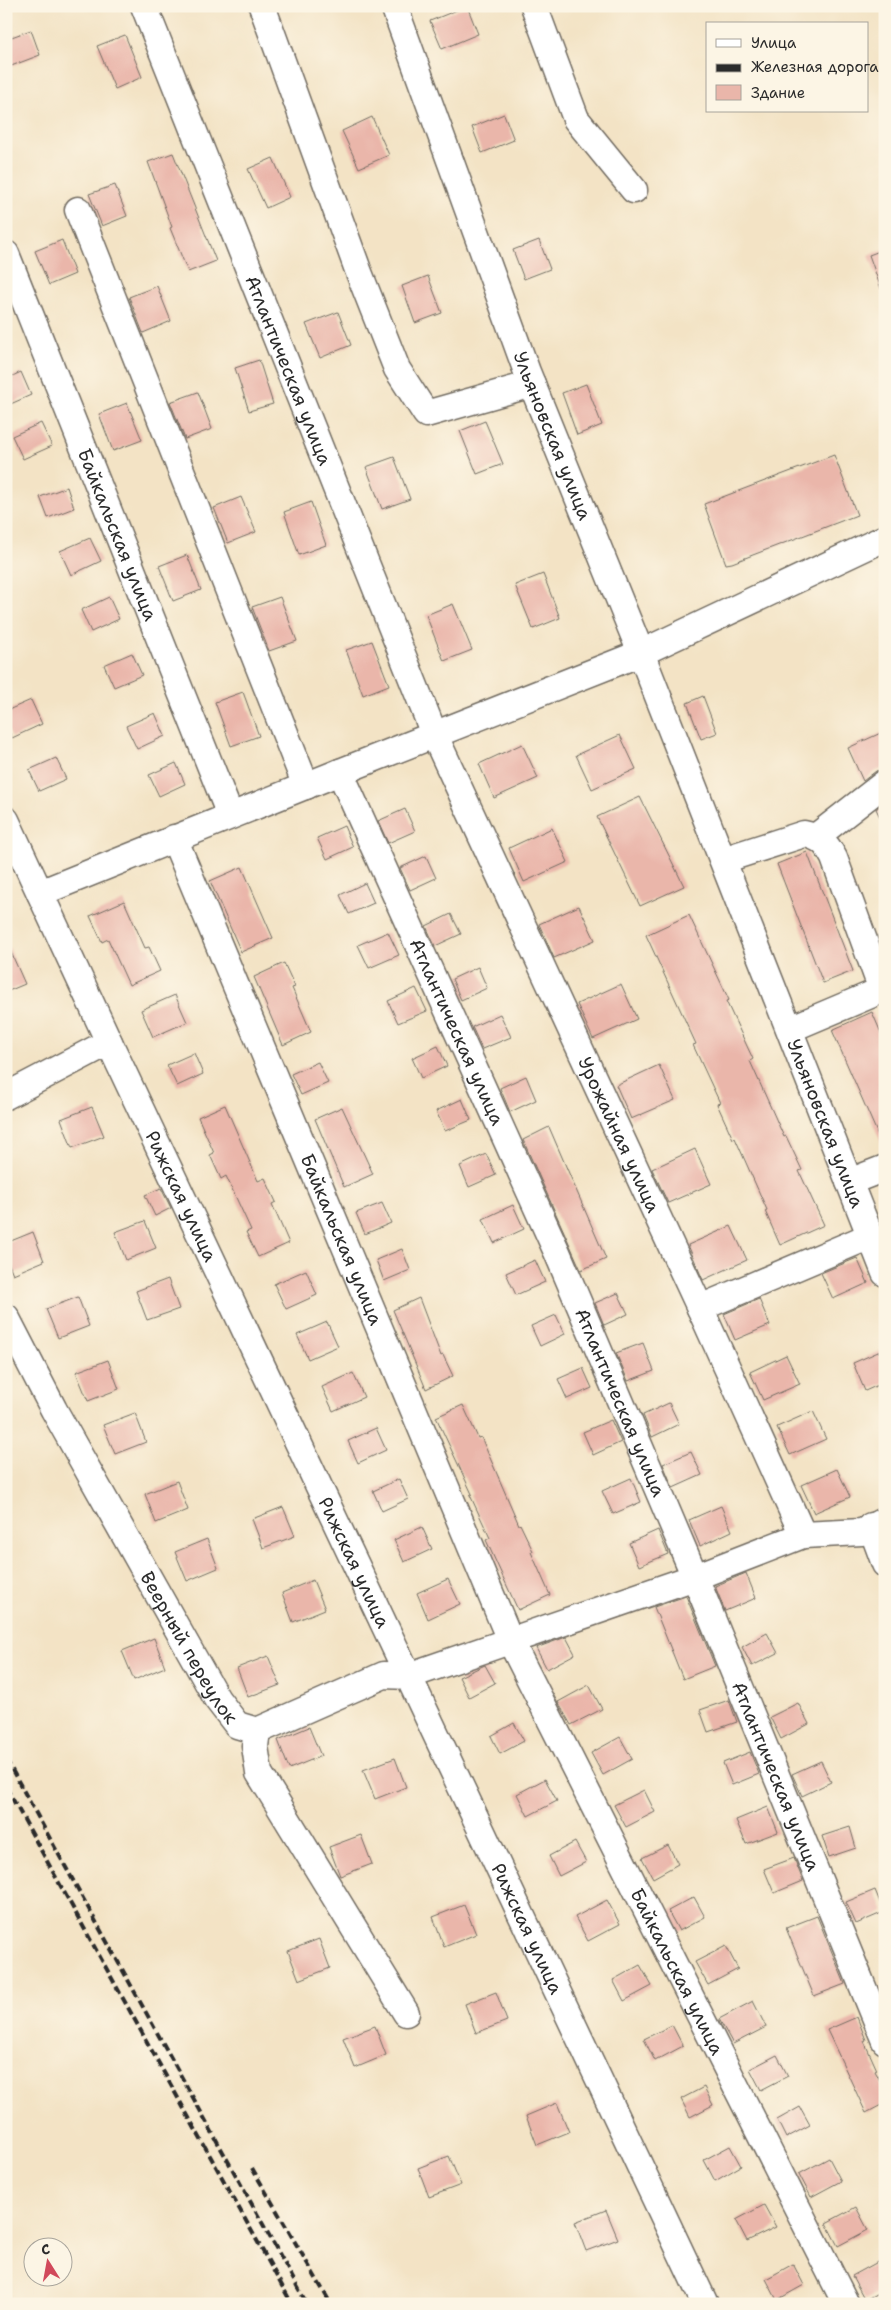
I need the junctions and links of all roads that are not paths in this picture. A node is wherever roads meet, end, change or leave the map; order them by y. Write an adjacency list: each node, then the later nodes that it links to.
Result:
1 (144, 6): 11 (street, Атлантическая улица)
2 (262, 6): 8 (street)
3 (534, 6): 5 (street)
4 (399, 8): 8 (street, Ульяновская улица)
5 (634, 190)
6 (78, 210): 14 (street)
7 (6, 254): 15 (street, Байкальская улица)
8 (532, 384): 10 (street, Ульяновская улица)
9 (885, 538): 10 (street)
10 (641, 653): 11 (street); 19 (street, Ульяновская улица)
11 (434, 734): 12 (street); 29 (street, Урожайная улица)
12 (340, 772): 14 (street); 34 (street, Атлантическая улица)
13 (885, 784): 17 (street)
14 (306, 786): 15 (street)
15 (230, 816): 18 (street)
16 (6, 820): 20 (street, Рижская улица)
17 (817, 836): 19 (street); 21 (street, Ульяновская улица)
18 (174, 838): 20 (street); 35 (street, Байкальская улица)
19 (723, 860): 22 (street, Ульяновская улица)
20 (40, 893): 23 (street, Рижская улица)
21 (884, 993): 22 (street, Ульяновская улица)
22 (790, 1029): 26 (street, Ульяновская улица)
23 (109, 1042): 24 (street); 36 (street, Рижская улица)
24 (6, 1096)
25 (885, 1168): 26 (street)
26 (849, 1182): 27 (street, Ульяновская улица)
27 (870, 1236): 28 (street, Ульяновская улица); 29 (street)
28 (885, 1273)
29 (700, 1308): 32 (street, Урожайная улица)
30 (6, 1317): 37 (street, Веерный переулок)
31 (878, 1523): 32 (street); 33 (street)
32 (803, 1535): 34 (street)
33 (885, 1564)
34 (695, 1577): 35 (street); 39 (street, Атлантическая улица)
35 (510, 1640): 36 (street); 41 (street, Байкальская улица)
36 (408, 1676): 37 (street); 40 (street, Рижская улица)
37 (257, 1730): 38 (street, Веерный переулок)
38 (406, 2013)
39 (885, 2041)
40 (705, 2304)
41 (846, 2304)

